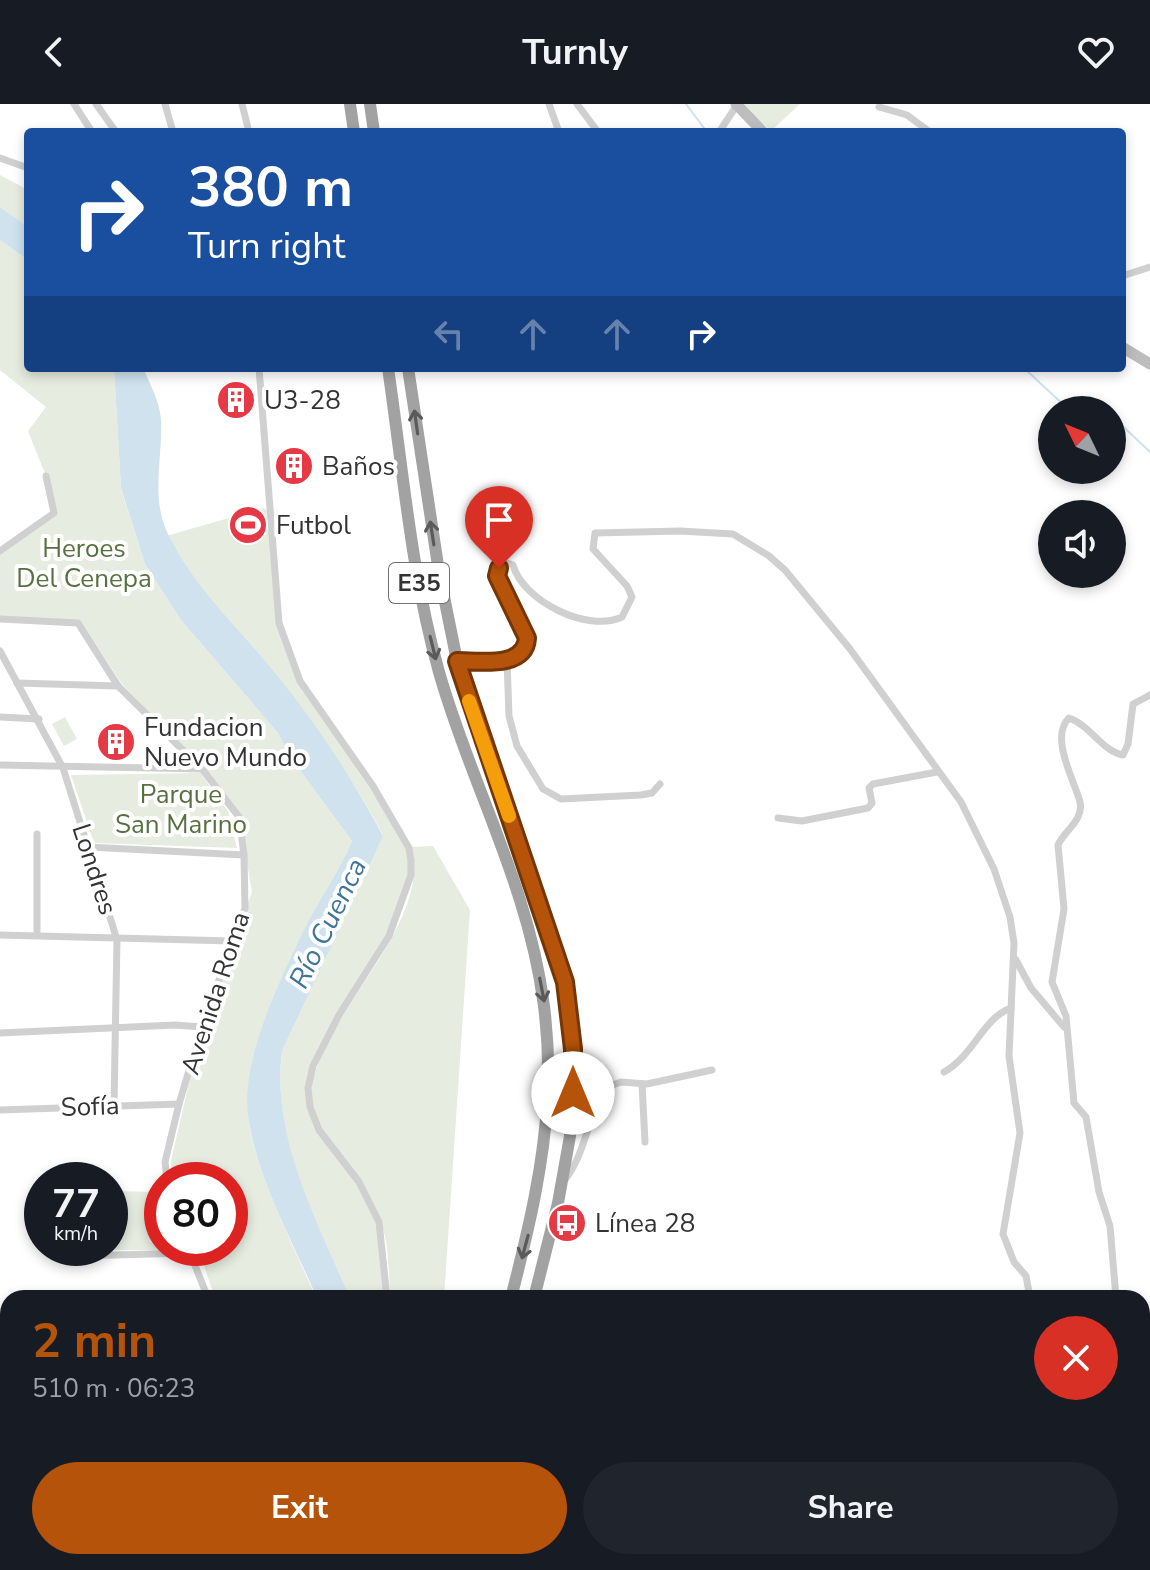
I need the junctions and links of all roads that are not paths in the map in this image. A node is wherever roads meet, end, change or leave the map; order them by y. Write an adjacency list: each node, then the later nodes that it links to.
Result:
1 (74, 104): 11 (street)
2 (96, 104): 12 (street)
3 (165, 104): 13 (street)
4 (242, 104): 14 (street)
5 (350, 104): 15 (highway)
6 (370, 104): 16 (highway)
7 (549, 104): 17 (street)
8 (577, 104): 18 (street)
9 (736, 104): 19 (street); 20 (main road)
10 (879, 107): 21 (street)
11 (89, 128)
12 (113, 128)
13 (172, 128)
14 (248, 128)
15 (353, 128)
16 (373, 128)
17 (558, 128)
18 (595, 128)
19 (721, 128)
20 (759, 128)
21 (925, 128)
22 (0, 158): 23 (street)
23 (24, 167)
24 (1150, 267): 25 (street)
25 (1126, 275)
26 (1126, 349): 27 (main road)
27 (1150, 364)
28 (259, 372): 74 (street)
29 (389, 372): 75 (highway, E35, one-way to 75)
30 (409, 372): 36 (highway, E35, one-way to 30)
31 (46, 476): 32 (street)
32 (0, 551)
33 (0, 619): 40 (street, Avenida Roma)
34 (0, 651): 38 (street, Londres)
35 (507, 660): 36 (street); 47 (street); 48 (street)
36 (457, 661): 71 (highway, E35)
37 (0, 672): 38 (street)
38 (12, 673): 39 (street, Londres)
39 (17, 683): 40 (street); 43 (street, Londres)
40 (118, 686): 46 (street, Avenida Roma)
41 (1150, 695): 61 (street)
42 (0, 717): 43 (street)
43 (39, 719): 45 (street, Londres)
44 (0, 765): 45 (street)
45 (63, 768): 46 (street); 51 (street, Londres)
46 (202, 769): 52 (street, Avenida Roma)
47 (937, 772): 49 (street); 57 (street)
48 (660, 784)
49 (778, 818)
50 (37, 834): 54 (street)
51 (88, 847): 52 (street); 55 (street, Londres)
52 (244, 855): 56 (street, Avenida Roma)
53 (0, 935): 54 (street)
54 (37, 935): 55 (street)
55 (117, 940): 56 (street); 60 (street, Londres)
56 (232, 941): 59 (street, Avenida Roma)
57 (1015, 956): 58 (street); 61 (street)
58 (1011, 1008): 64 (street); 77 (street)
59 (202, 1027): 60 (street); 67 (street, Avenida Roma)
60 (115, 1029): 62 (street); 66 (street, Londres)
61 (1065, 1029): 78 (street)
62 (0, 1033)
63 (712, 1070): 65 (street)
64 (944, 1072)
65 (642, 1084): 69 (street); 71 (street)
66 (114, 1104): 67 (street, Sofía); 68 (street, Sofía)
67 (179, 1104): 70 (street, Avenida Roma)
68 (0, 1110)
69 (645, 1142)
70 (165, 1162)
71 (562, 1183): 76 (highway, E35)
72 (195, 1266): 73 (street)
73 (205, 1290)
74 (386, 1290)
75 (513, 1290)
76 (536, 1290)
77 (1029, 1290)
78 (1115, 1290)

